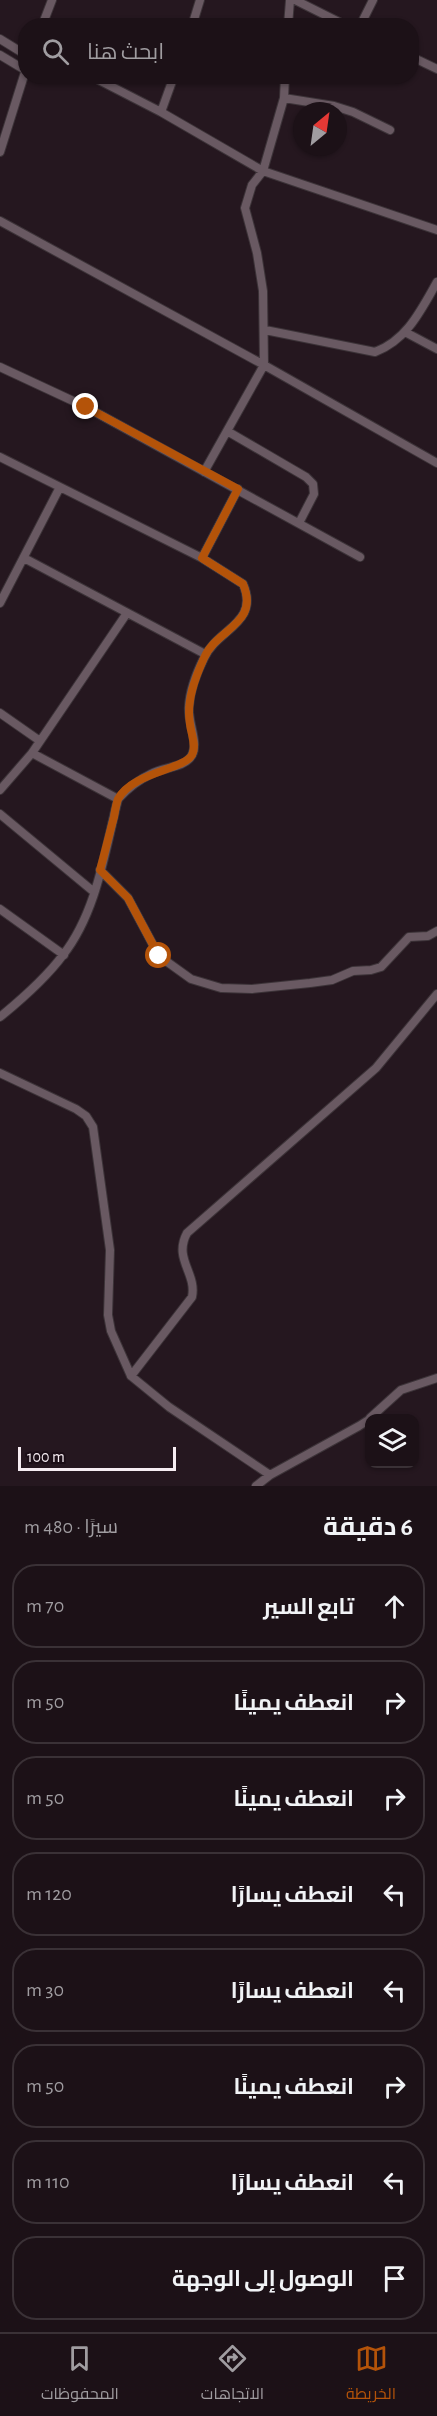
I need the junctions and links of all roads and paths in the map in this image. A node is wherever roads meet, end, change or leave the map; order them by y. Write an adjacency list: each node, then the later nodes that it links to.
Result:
1 (52, 0): 6 (street)
2 (200, 0): 7 (street)
3 (290, 0): 8 (street)
4 (295, 0): 9 (street)
5 (373, 0): 10 (street)
6 (45, 18)
7 (194, 18)
8 (289, 18)
9 (331, 18)
10 (364, 18)
11 (0, 39): 12 (street)
12 (18, 50)
13 (0, 55): 15 (street)
14 (419, 61): 16 (street)
15 (18, 66)
16 (437, 69)
17 (21, 84): 24 (street)
18 (107, 84): 22 (street)
19 (171, 84): 22 (street)
20 (285, 84): 21 (street)
21 (284, 98): 23 (street); 25 (street)
22 (161, 112): 25 (street)
23 (390, 130)
24 (0, 152)
25 (263, 171): 27 (street); 29 (street)
26 (0, 221): 32 (street)
27 (437, 230)
28 (437, 282): 30 (street)
29 (265, 330): 30 (street); 32 (street)
30 (405, 332): 31 (street)
31 (437, 349)
32 (264, 365): 34 (street); 36 (street)
33 (0, 367): 37 (street)
34 (227, 431): 37 (street); 40 (street)
35 (0, 457): 38 (street)
36 (437, 463)
37 (204, 472): 39 (street)
38 (60, 487): 42 (street); 43 (street)
39 (238, 489): 40 (street); 43 (street)
40 (298, 523): 41 (street)
41 (360, 557)
42 (24, 558): 44 (street); 45 (street)
43 (202, 558): 46 (street)
44 (0, 603)
45 (127, 613): 46 (street); 48 (street)
46 (206, 654): 51 (street)
47 (0, 713): 48 (street)
48 (40, 741): 49 (street)
49 (32, 753): 50 (street); 51 (street)
50 (0, 790)
51 (118, 799): 53 (street)
52 (0, 814): 54 (street)
53 (100, 870): 54 (street); 56 (street)
54 (94, 892): 57 (street)
55 (0, 909): 57 (street)
56 (437, 931)
57 (64, 955): 59 (street)
58 (437, 994): 61 (street)
59 (0, 1017)
60 (0, 1074): 61 (street)
61 (131, 1376): 65 (street)
62 (437, 1378): 63 (street)
63 (375, 1414)
64 (365, 1422): 65 (street)
65 (270, 1474): 66 (street)
66 (256, 1486)

